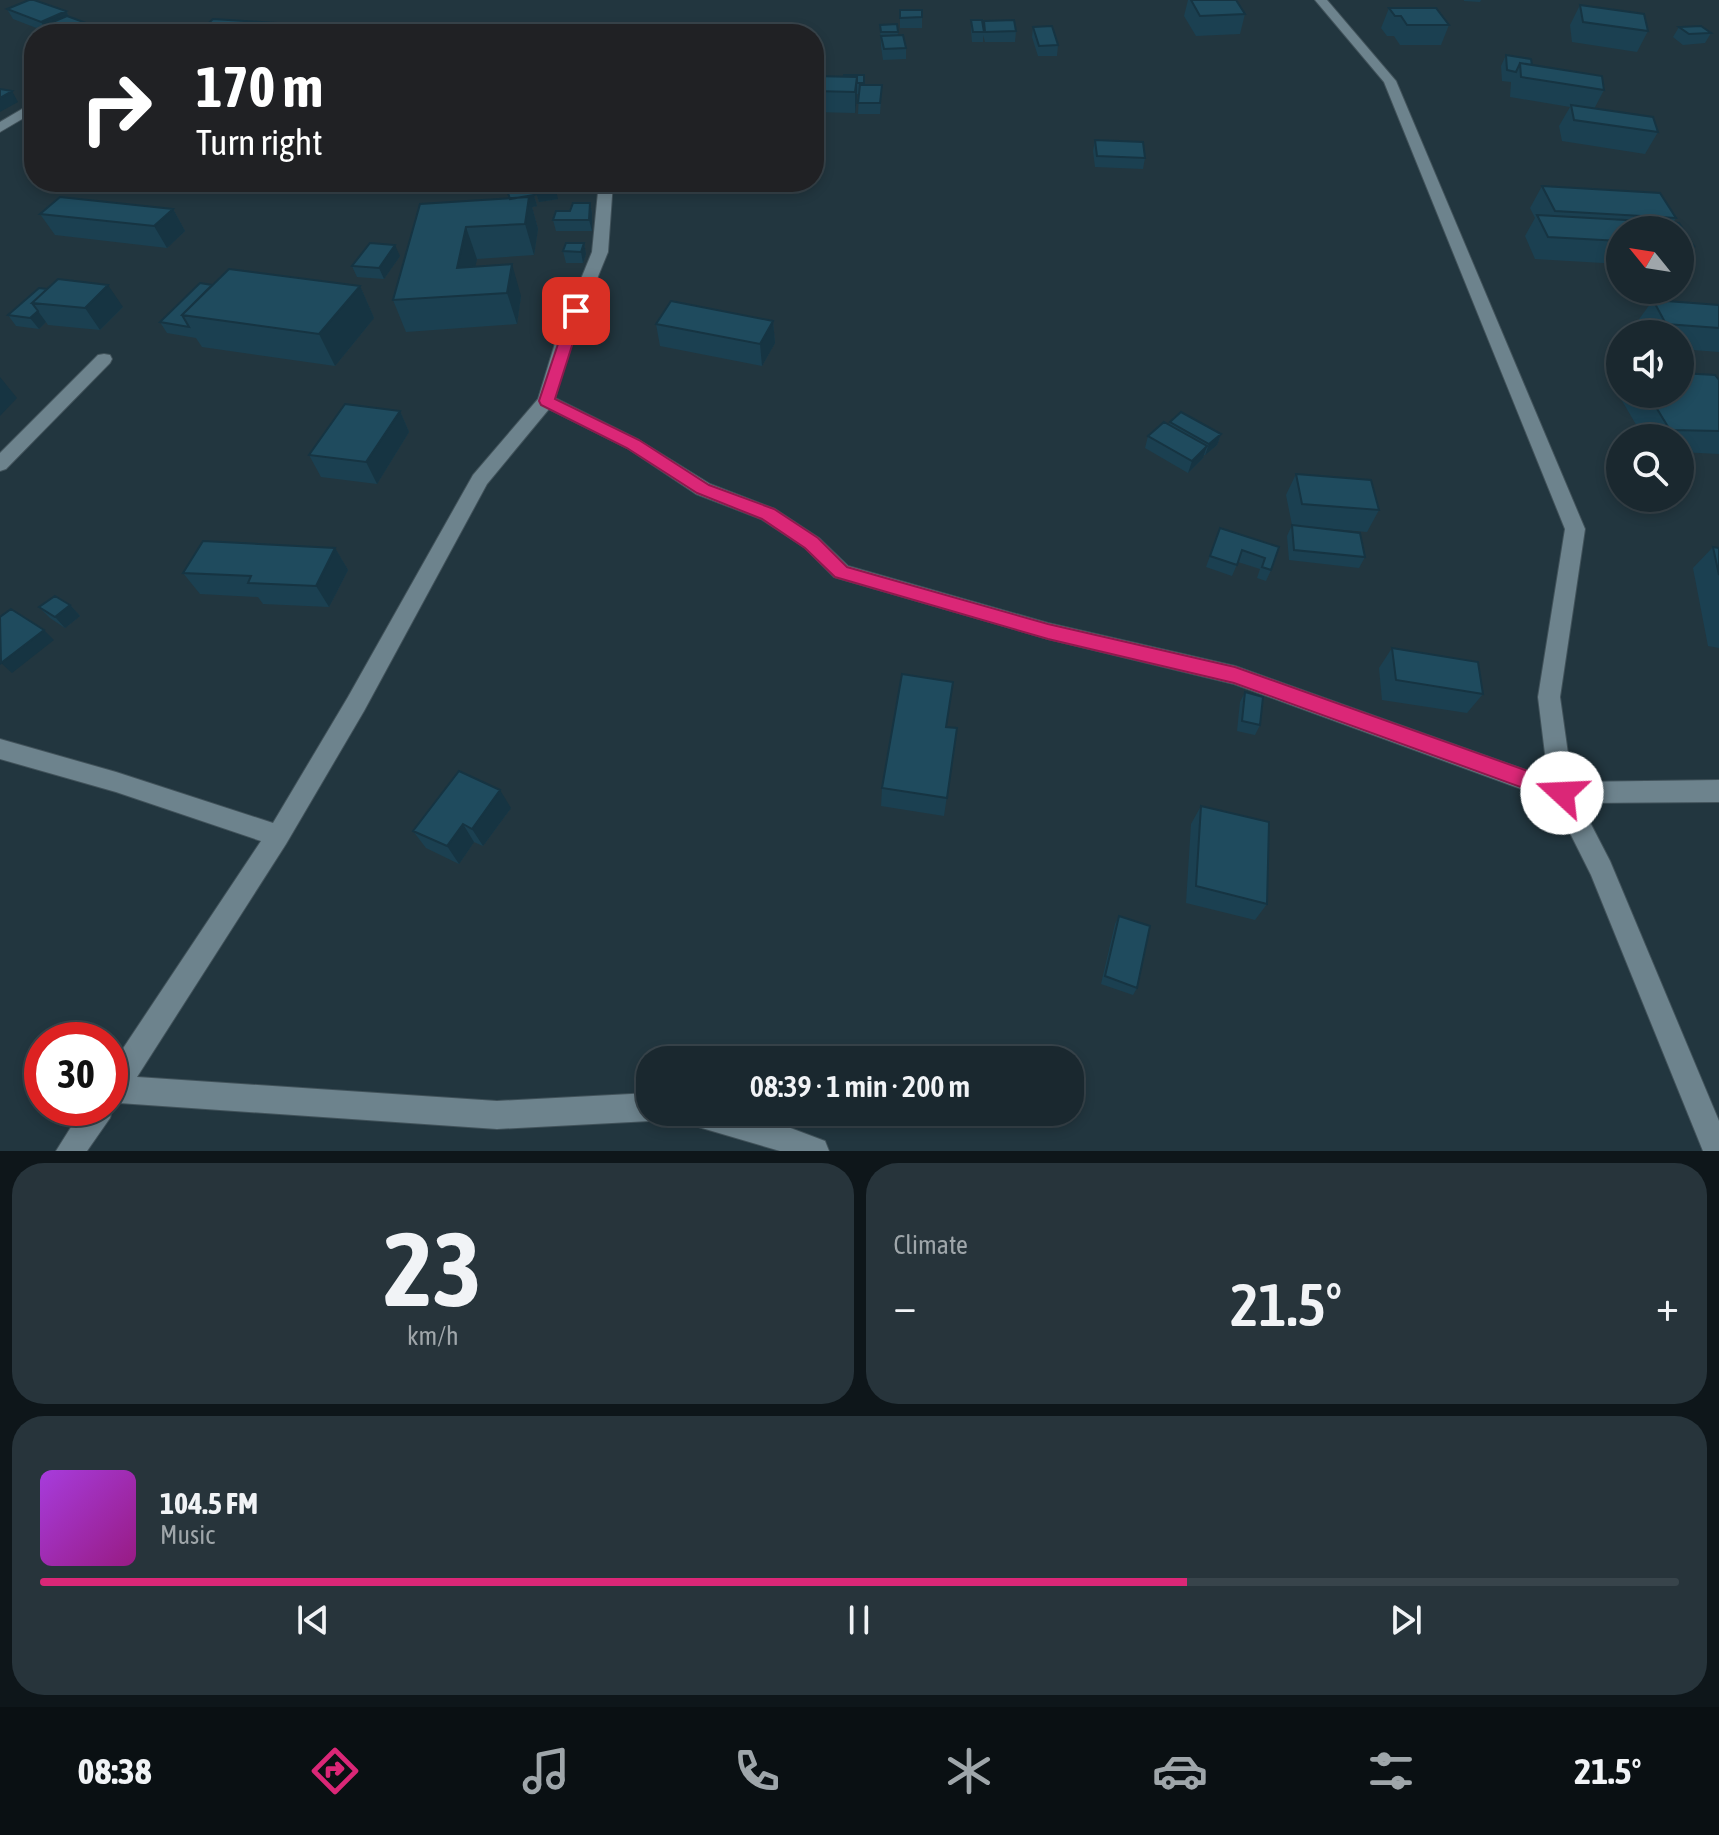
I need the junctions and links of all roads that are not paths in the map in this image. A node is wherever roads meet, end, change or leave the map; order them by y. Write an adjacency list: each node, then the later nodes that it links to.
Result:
1 (1321, 0): 10 (street)
2 (24, 112): 3 (street)
3 (0, 128)
4 (605, 192): 6 (street)
5 (104, 359): 7 (street)
6 (546, 401): 10 (street); 11 (street)
7 (0, 464)
8 (0, 749): 11 (street)
9 (1719, 791): 10 (street)
10 (1562, 793): 19 (street)
11 (278, 836): 12 (street)
12 (128, 1065)
13 (128, 1098): 14 (street)
14 (636, 1108)
15 (87, 1126): 17 (street)
16 (747, 1126): 18 (street)
17 (70, 1151)
18 (815, 1151)
19 (1717, 1151)

